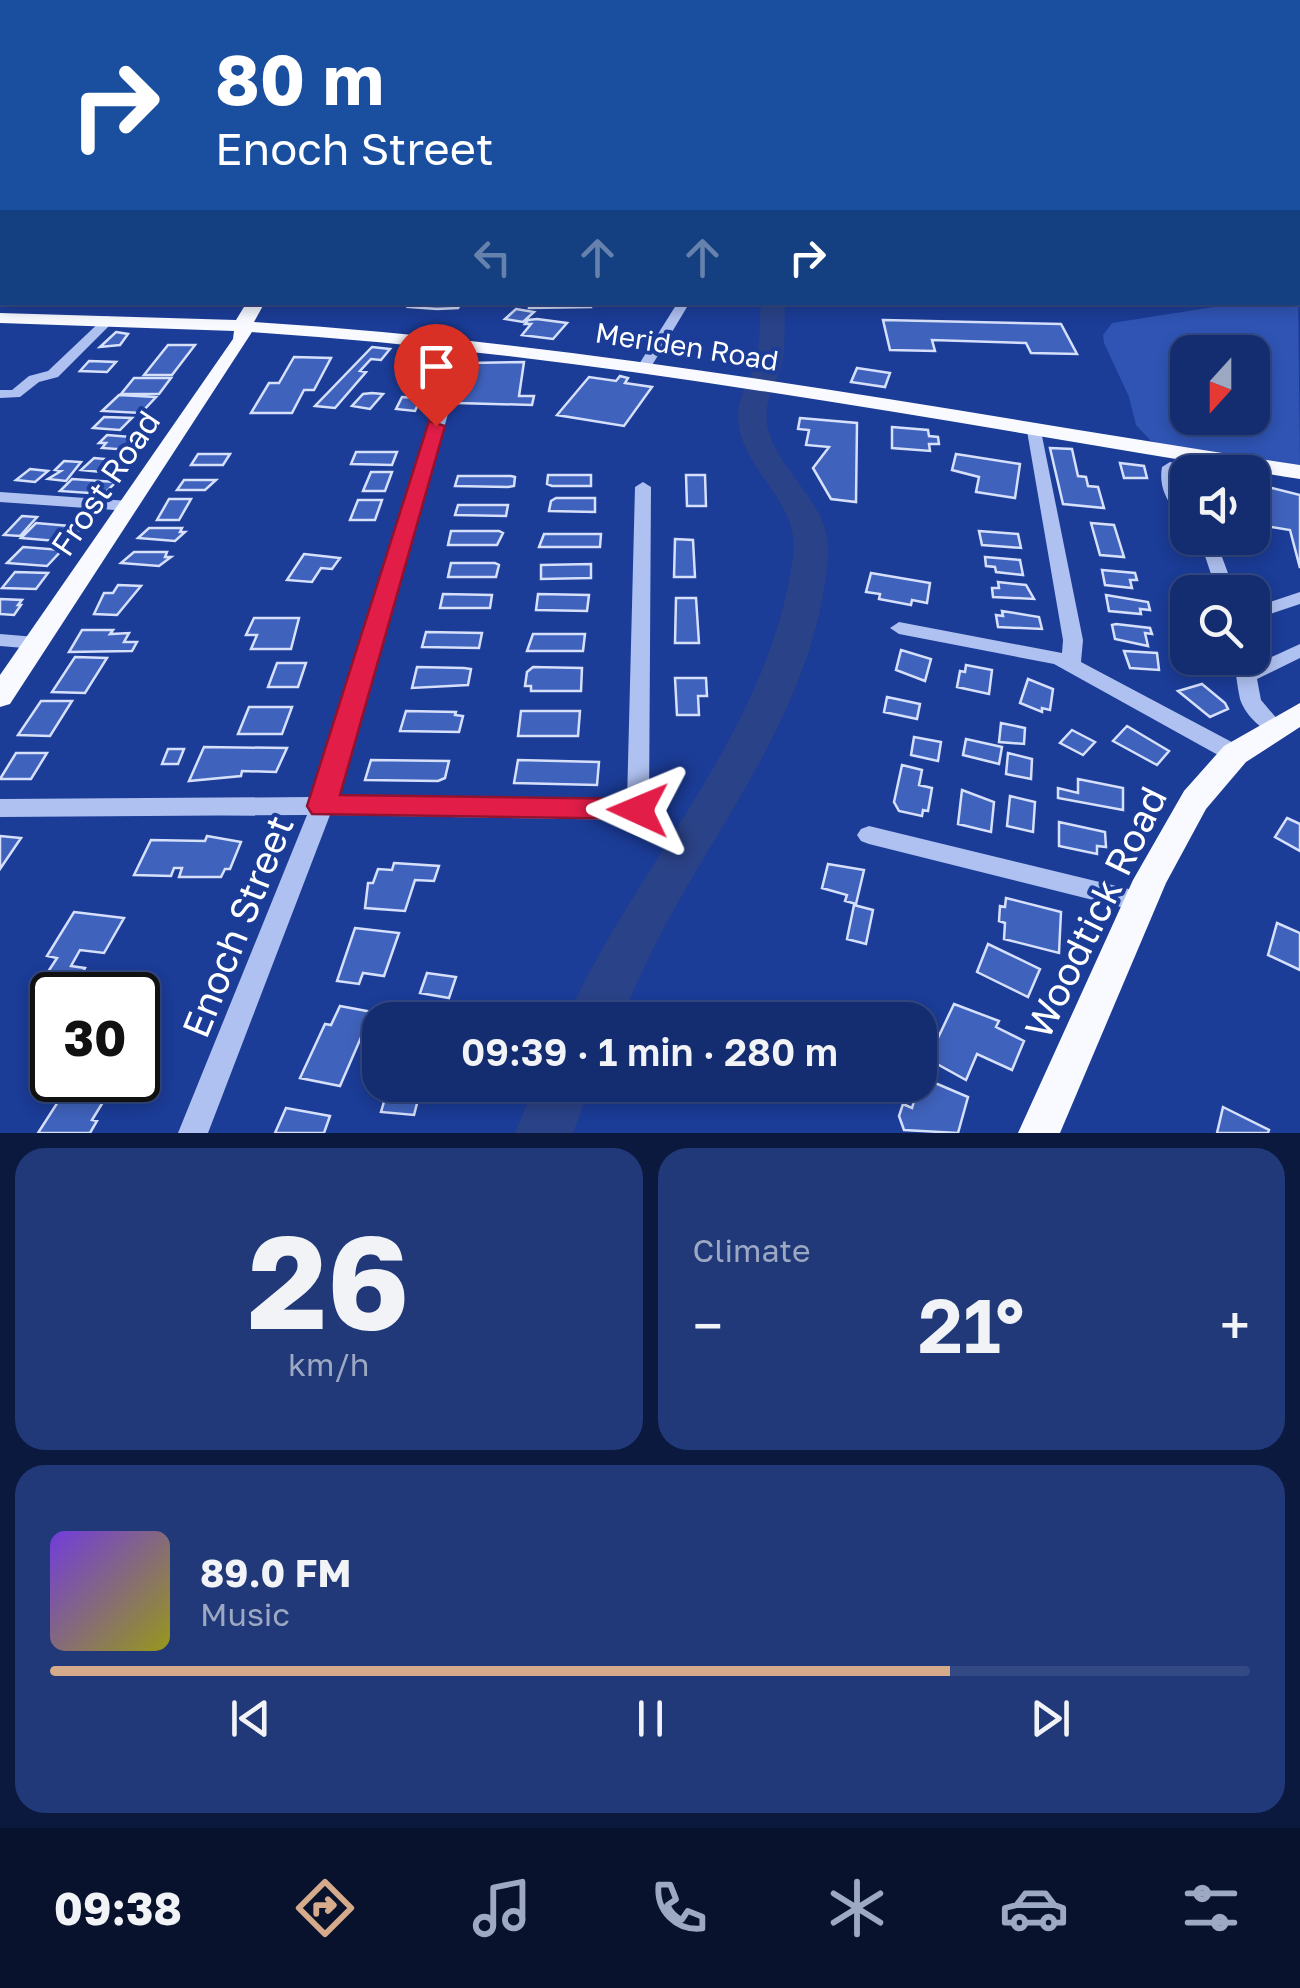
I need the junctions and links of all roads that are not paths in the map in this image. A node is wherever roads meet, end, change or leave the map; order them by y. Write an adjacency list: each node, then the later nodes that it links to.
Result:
1 (254, 305): 5 (main road, Frost Road)
2 (682, 305): 7 (street)
3 (0, 318): 4 (main road, Meriden Road)
4 (110, 319): 5 (main road, Meriden Road); 8 (street)
5 (244, 326): 6 (main road, Meriden Road); 13 (main road, Frost Road)
6 (463, 342): 7 (main road, Meriden Road); 26 (street, Enoch Street)
7 (643, 369): 9 (main road, Meriden Road)
8 (7, 394)
9 (1034, 431): 10 (main road, Meriden Road); 21 (street)
10 (1300, 472)
11 (643, 487): 26 (street)
12 (0, 497): 13 (street)
13 (129, 506): 18 (main road, Frost Road)
14 (1300, 598): 15 (street)
15 (1270, 608)
16 (899, 628): 21 (street)
17 (0, 640): 18 (street)
18 (36, 643): 23 (main road, Frost Road)
19 (1300, 650): 20 (street)
20 (1270, 659)
21 (1072, 664): 25 (street)
22 (1246, 675): 24 (street)
23 (0, 697)
24 (1287, 720): 25 (main road, Woodtick Road)
25 (1235, 754): 29 (main road, Woodtick Road)
26 (322, 806): 27 (street); 30 (street, Enoch Street)
27 (0, 808)
28 (869, 834): 29 (street)
29 (1141, 902): 31 (main road, Woodtick Road)
30 (192, 1133)
31 (1039, 1133)

